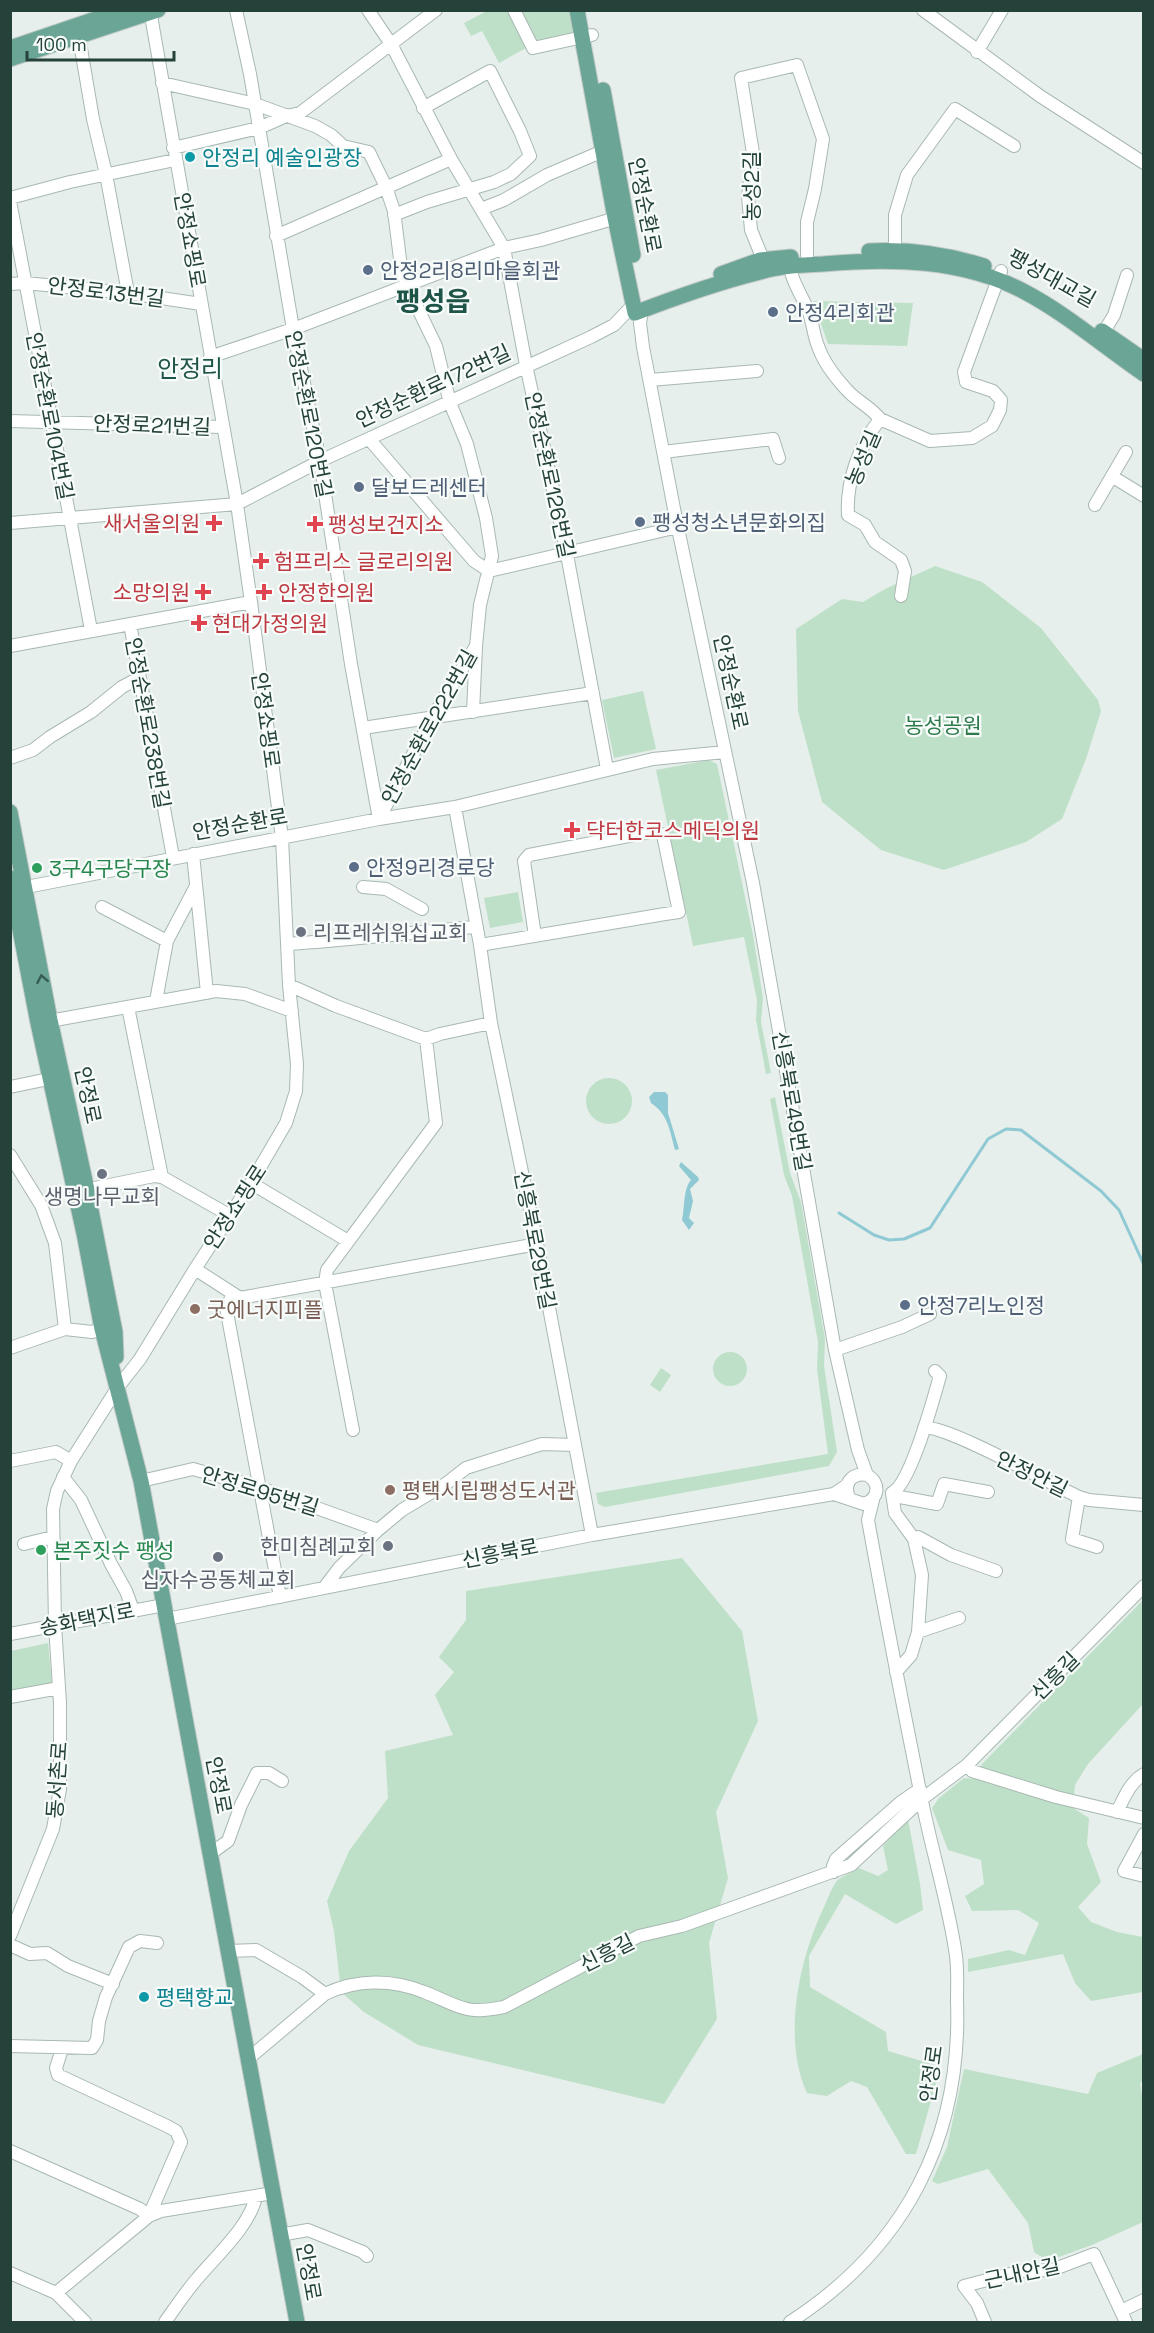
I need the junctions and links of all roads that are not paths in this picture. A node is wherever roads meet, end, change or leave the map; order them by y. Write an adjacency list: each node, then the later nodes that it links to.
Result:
1 (122, 10): 14 (main road)
2 (236, 10): 18 (street, 안정순환로120번길)
3 (368, 10): 13 (street, 안정순환로126번길)
4 (436, 10): 13 (street)
5 (514, 10): 11 (street)
6 (577, 10): 11 (main road, 안정순환로)
7 (587, 10): 11 (main road, 안정순환로)
8 (923, 10): 15 (street)
9 (1002, 10): 15 (street)
10 (153, 12): 12 (main road); 17 (street, 안정쇼핑로)
11 (588, 36): 23 (main road, 안정순환로); 33 (main road, 안정순환로)
12 (79, 37): 16 (main road); 27 (street)
13 (391, 44): 19 (street, 안정순환로126번길); 20 (street)
14 (10, 48)
15 (977, 52): 26 (street)
16 (10, 59)
17 (162, 83): 18 (street, 안정순환로222번길); 24 (street, 안정쇼핑로)
18 (255, 104): 20 (street, 안정순환로222번길); 21 (street, 안정순환로120번길)
19 (423, 108): 25 (street, 안정순환로126번길); 29 (street)
20 (286, 116): 21 (street); 28 (street, 안정순환로222번길)
21 (259, 128): 24 (street); 34 (street, 안정순환로120번길)
22 (1014, 146): 37 (street)
23 (603, 152): 31 (street, 안정순환로); 33 (main road, 안정순환로)
24 (174, 154): 27 (street); 46 (street, 안정쇼핑로)
25 (451, 159): 28 (street); 29 (street, 안정순환로126번길)
26 (1143, 163)
27 (106, 174): 30 (street); 45 (street)
28 (386, 187): 32 (street, 안정순환로222번길); 34 (street)
29 (469, 189): 31 (street, 안정순환로126번길); 32 (street)
30 (10, 200): 42 (street, 안정순환로104번길)
31 (481, 209): 35 (street, 안정순환로126번길)
32 (394, 215): 44 (street, 안정순환로222번길)
33 (620, 217): 35 (street); 47 (main road, 안정순환로)
34 (276, 236): 48 (street, 안정순환로120번길)
35 (504, 248): 44 (street); 52 (street, 안정순환로126번길)
36 (807, 255): 37 (main road, 팽성대교길); 38 (street, 농성2길); 39 (main road, 팽성대교길)
37 (895, 255): 39 (main road); 41 (main road, 팽성대교길)
38 (760, 260): 39 (main road, 팽성대교길); 47 (main road, 팽성대교길)
39 (789, 262): 47 (main road, 팽성대교길); 57 (street)
40 (1127, 275): 49 (street)
41 (1000, 276): 49 (main road, 팽성대교길); 57 (street, 농성길)
42 (25, 283): 43 (street, 안정로13번길); 45 (street, 안정로13번길); 59 (street, 안정순환로104번길)
43 (10, 284)
44 (407, 286): 48 (street); 56 (street, 안정순환로222번길)
45 (128, 293): 46 (street, 안정로13번길)
46 (201, 304): 50 (street, 안정쇼핑로)
47 (638, 307): 52 (street, 안정순환로172번길); 55 (street, 안정순환로)
48 (293, 329): 50 (street); 65 (street, 안정순환로120번길)
49 (1101, 336): 51 (main road, 팽성대교길); 54 (main road)
50 (210, 357): 60 (street, 안정쇼핑로)
51 (1143, 360)
52 (526, 365): 56 (street, 안정순환로172번길); 73 (street, 안정순환로126번길)
53 (757, 371): 55 (street)
54 (1143, 374)
55 (650, 380): 62 (street, 안정순환로)
56 (450, 403): 61 (street, 안정순환로172번길); 74 (street, 안정순환로222번길)
57 (880, 419): 75 (street, 농성길)
58 (10, 421): 59 (street, 안정로21번길)
59 (52, 422): 60 (street, 안정로21번길); 70 (street, 안정순환로104번길)
60 (222, 427): 68 (street, 안정쇼핑로)
61 (370, 440): 65 (street, 안정순환로172번길); 74 (street)
62 (663, 452): 64 (street); 72 (street, 안정순환로)
63 (1126, 452): 66 (street)
64 (779, 458)
65 (320, 461): 68 (street, 안정순환로172번길); 85 (street, 안정순환로120번길)
66 (1113, 477): 67 (street); 69 (street)
67 (1143, 496)
68 (237, 504): 70 (street); 76 (street, 안정쇼핑로)
69 (1095, 505)
70 (70, 517): 71 (street); 78 (street, 안정순환로104번길)
71 (10, 523)
72 (678, 527): 73 (street); 86 (street, 안정순환로)
73 (567, 552): 74 (street); 82 (street, 안정순환로126번길)
74 (489, 571): 80 (street, 안정순환로222번길)
75 (902, 596)
76 (251, 602): 77 (street); 92 (street, 안정쇼핑로)
77 (130, 624): 78 (street); 81 (street, 안정순환로238번길)
78 (91, 630): 79 (street)
79 (10, 646)
80 (476, 646): 83 (street); 84 (street, 안정순환로222번길)
81 (139, 678): 87 (street); 94 (street, 안정순환로238번길)
82 (593, 693): 83 (street); 88 (street, 안정순환로126번길)
83 (473, 712): 84 (street)
84 (432, 718): 85 (street); 91 (street, 안정순환로222번길)
85 (363, 728): 91 (street, 안정순환로120번길)
86 (724, 752): 88 (street, 안정순환로); 130 (street, 신흥북로49번길)
87 (10, 758)
88 (607, 769): 89 (street, 안정순환로)
89 (455, 807): 91 (street, 안정순환로); 101 (street, 신흥북로29번길)
90 (10, 812): 95 (main road, 안정로)
91 (379, 819): 92 (street, 안정순환로)
92 (282, 838): 93 (street, 안정순환로); 104 (street, 안정쇼핑로)
93 (193, 854): 94 (street, 안정순환로); 96 (street)
94 (173, 857): 95 (street, 안정순환로)
95 (15, 886): 100 (main road, 안정로)
96 (196, 886): 103 (street); 107 (street)
97 (363, 887): 99 (street)
98 (102, 907): 103 (street)
99 (422, 909)
100 (21, 927): 111 (main road, 안정로)
101 (476, 927): 104 (street); 105 (street, 신흥북로29번길)
102 (535, 936): 102 (street); 105 (street)
103 (167, 941): 108 (street)
104 (287, 944): 106 (street, 안정쇼핑로)
105 (480, 945): 112 (street, 신흥북로29번길)
106 (289, 985): 110 (street, 안정쇼핑로); 113 (street)
107 (207, 993): 108 (street); 110 (street)
108 (156, 1001): 109 (street)
109 (128, 1007): 111 (street); 117 (street)
110 (292, 1011): 118 (street, 안정쇼핑로)
111 (44, 1022): 114 (main road, 안정로)
112 (490, 1023): 113 (street); 122 (street, 신흥북로29번길)
113 (426, 1039): 121 (street)
114 (57, 1078): 115 (street); 119 (main road, 안정로)
115 (10, 1087)
116 (10, 1155): 127 (street)
117 (162, 1177): 119 (street); 120 (street)
118 (251, 1183): 120 (street, 안정쇼핑로); 121 (street)
119 (81, 1191): 128 (main road, 안정로); 132 (main road, 안정로)
120 (229, 1215): 123 (street, 안정쇼핑로)
121 (348, 1241): 124 (street)
122 (537, 1244): 124 (street); 135 (street, 신흥북로29번길)
123 (195, 1269): 125 (street); 132 (street, 안정쇼핑로)
124 (325, 1283): 125 (street); 134 (street)
125 (234, 1294): 143 (street)
126 (930, 1314): 130 (street)
127 (64, 1329): 128 (street); 129 (street)
128 (102, 1329): 132 (main road, 안정로)
129 (10, 1348)
130 (836, 1350): 136 (street, 신흥북로49번길)
131 (935, 1371): 133 (street)
132 (118, 1387): 138 (street, 동서촌로); 141 (main road, 안정로)
133 (924, 1428): 144 (street); 148 (street, 안정안길)
134 (353, 1430)
135 (574, 1446): 152 (street); 153 (street, 신흥북로29번길)
136 (858, 1450): 139 (street, 신흥북로49번길); 142 (street)
137 (10, 1461): 138 (street)
138 (71, 1461): 140 (street, 동서촌로)
139 (867, 1475): 142 (street); 147 (street)
140 (63, 1477): 154 (street, 동서촌로); 162 (street)
141 (141, 1481): 143 (street, 안정로95번길); 163 (main road, 안정로)
142 (850, 1481): 146 (street); 149 (street)
143 (258, 1487): 152 (street, 안정로95번길); 161 (street)
144 (893, 1492): 145 (street, 안정안길); 147 (street); 155 (street)
145 (988, 1492)
146 (834, 1494): 149 (street); 153 (street, 신흥북로)
147 (875, 1495): 149 (street); 151 (street)
148 (1079, 1497): 150 (street, 안정안길); 157 (street)
149 (854, 1502): 151 (street)
150 (1143, 1505)
151 (868, 1520): 168 (street, 안정로)
152 (378, 1530): 160 (street)
153 (592, 1535): 160 (street, 신흥북로)
154 (53, 1537): 156 (street); 165 (street, 동서촌로)
155 (914, 1539): 158 (street); 166 (street)
156 (24, 1544)
157 (1096, 1547)
158 (996, 1571)
159 (1143, 1586): 171 (street, 신흥길)
160 (324, 1588): 161 (street, 신흥북로)
161 (280, 1597): 163 (street, 신흥북로)
162 (133, 1611): 163 (street, 송화택지로); 165 (street, 송화택지로)
163 (165, 1612): 178 (main road, 안정로)
164 (959, 1618): 166 (street)
165 (55, 1625): 167 (street, 송화택지로); 169 (street, 동서촌로)
166 (918, 1632): 168 (street)
167 (10, 1634)
168 (896, 1672): 174 (street, 안정로)
169 (58, 1688): 170 (street); 180 (street, 동서촌로)
170 (10, 1697)
171 (967, 1766): 174 (street, 신흥길); 175 (street)
172 (1143, 1774): 175 (street)
173 (282, 1781): 178 (street)
174 (920, 1788): 185 (street, 신흥길); 202 (street, 안정로)
175 (1118, 1812): 176 (street)
176 (1143, 1818)
177 (1143, 1834): 179 (street)
178 (210, 1854): 183 (main road, 안정로)
179 (1143, 1876)
180 (10, 1936)
181 (157, 1944): 184 (street)
182 (10, 1945): 184 (street)
183 (228, 1951): 185 (street); 188 (main road, 안정로)
184 (112, 1984): 187 (street)
185 (325, 1994): 188 (street)
186 (10, 2046): 187 (street)
187 (62, 2049): 192 (street)
188 (248, 2059): 190 (main road, 안정로)
189 (10, 2151): 192 (street)
190 (273, 2193): 191 (street); 193 (main road, 안정로)
191 (256, 2196): 192 (street); 200 (street)
192 (149, 2216): 196 (street)
193 (280, 2235): 194 (street); 201 (main road, 안정로)
194 (367, 2256)
195 (10, 2273): 196 (street)
196 (56, 2293): 199 (street)
197 (1143, 2300): 198 (street, 근내안길)
198 (1123, 2317): 203 (street, 근내안길)
199 (85, 2322)
200 (165, 2322)
201 (297, 2322)
202 (790, 2322)
203 (985, 2322)

